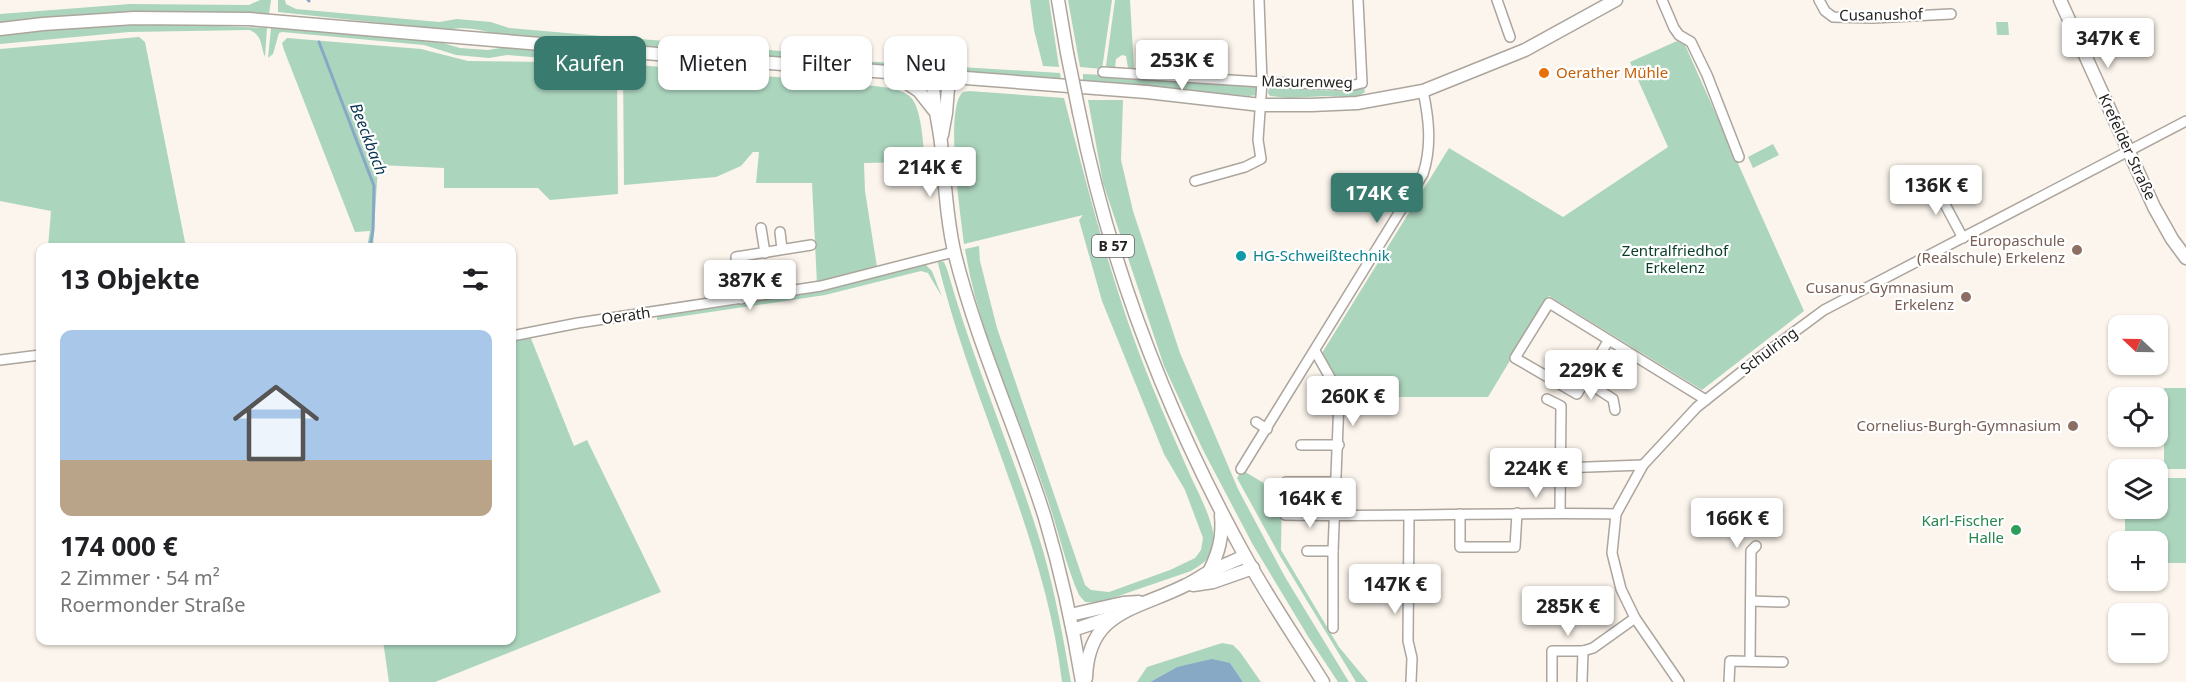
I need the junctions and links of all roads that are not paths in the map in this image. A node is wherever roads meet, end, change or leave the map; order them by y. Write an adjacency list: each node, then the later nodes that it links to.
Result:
1 (1058, 0): 55 (main road, B 57, bridge)
2 (1258, 0): 15 (street)
3 (1358, 0): 15 (street, Masurenweg)
4 (1497, 0): 11 (street)
5 (1616, 0): 19 (main road)
6 (1662, 0): 25 (street)
7 (1819, 0): 9 (street, Cusanushof)
8 (2060, 0): 24 (main road, Krefelder Straße)
9 (1951, 14)
10 (0, 29): 12 (main road)
11 (1510, 37)
12 (884, 72)
13 (1103, 72): 15 (street, Masurenweg)
14 (967, 77): 20 (main road)
15 (1262, 82): 20 (street)
16 (917, 90): 21 (main road)
17 (933, 90): 21 (main road)
18 (948, 90): 23 (main road)
19 (1423, 91): 20 (main road); 39 (street)
20 (1261, 105): 26 (street)
21 (934, 110): 23 (main road)
22 (2186, 122): 24 (street, Schulring)
23 (941, 141): 33 (main road)
24 (2129, 150): 30 (street, Schulring); 35 (main road, Krefelder Straße)
25 (1739, 157)
26 (1195, 181)
27 (1933, 182): 30 (street)
28 (761, 228): 34 (street)
29 (780, 232): 32 (street)
30 (1963, 238): 44 (street, Schulring)
31 (811, 245): 32 (street)
32 (782, 249): 34 (street)
33 (954, 252): 36 (street, Oerath); 74 (main road)
34 (765, 253): 36 (street)
35 (2186, 258)
36 (741, 299): 37 (street, Oerath)
37 (516, 335)
38 (1608, 340): 42 (street); 42 (street); 44 (street)
39 (1315, 351): 47 (street); 49 (street)
40 (36, 356): 41 (street)
41 (0, 360)
42 (1585, 381): 45 (street)
43 (1547, 399): 51 (street)
44 (1706, 400): 50 (street, Schulring)
45 (1615, 410)
46 (1256, 422): 47 (street)
47 (1267, 429): 52 (street)
48 (1301, 445): 49 (street)
49 (1339, 445): 54 (street)
50 (1643, 465): 51 (street); 59 (street, Schulring)
51 (1561, 468): 57 (street)
52 (1241, 469)
53 (1286, 482): 54 (street)
54 (1336, 482): 61 (street)
55 (1220, 508): 66 (main road, B 57); 68 (main road, B 57)
56 (1517, 513): 57 (street); 58 (street); 58 (street)
57 (1560, 513): 59 (street)
58 (1460, 514): 62 (street)
59 (1616, 514): 75 (street, Schulring)
60 (1285, 515): 61 (street)
61 (1336, 516): 62 (street); 65 (street)
62 (1408, 516): 83 (street)
63 (1756, 546): 70 (street)
64 (1307, 551): 65 (street)
65 (1333, 551): 76 (street)
66 (1245, 556): 67 (main road, B 57); 68 (main road)
67 (1252, 568): 69 (main road); 82 (main road, B 57)
68 (1209, 572): 69 (main road)
69 (1186, 586): 71 (main road)
70 (1751, 601): 72 (street); 79 (street)
71 (1142, 602): 73 (main road); 74 (main road)
72 (1784, 602)
73 (1121, 614): 77 (main road); 81 (main road)
74 (1070, 615): 77 (main road)
75 (1635, 618): 78 (street); 86 (street, Schulring)
76 (1333, 628)
77 (1073, 630): 81 (main road)
78 (1583, 651): 84 (street); 85 (street)
79 (1750, 661): 80 (street); 87 (street)
80 (1783, 662)
81 (1084, 682)
82 (1323, 682)
83 (1411, 682)
84 (1552, 682)
85 (1582, 682)
86 (1679, 682)
87 (1730, 682)

